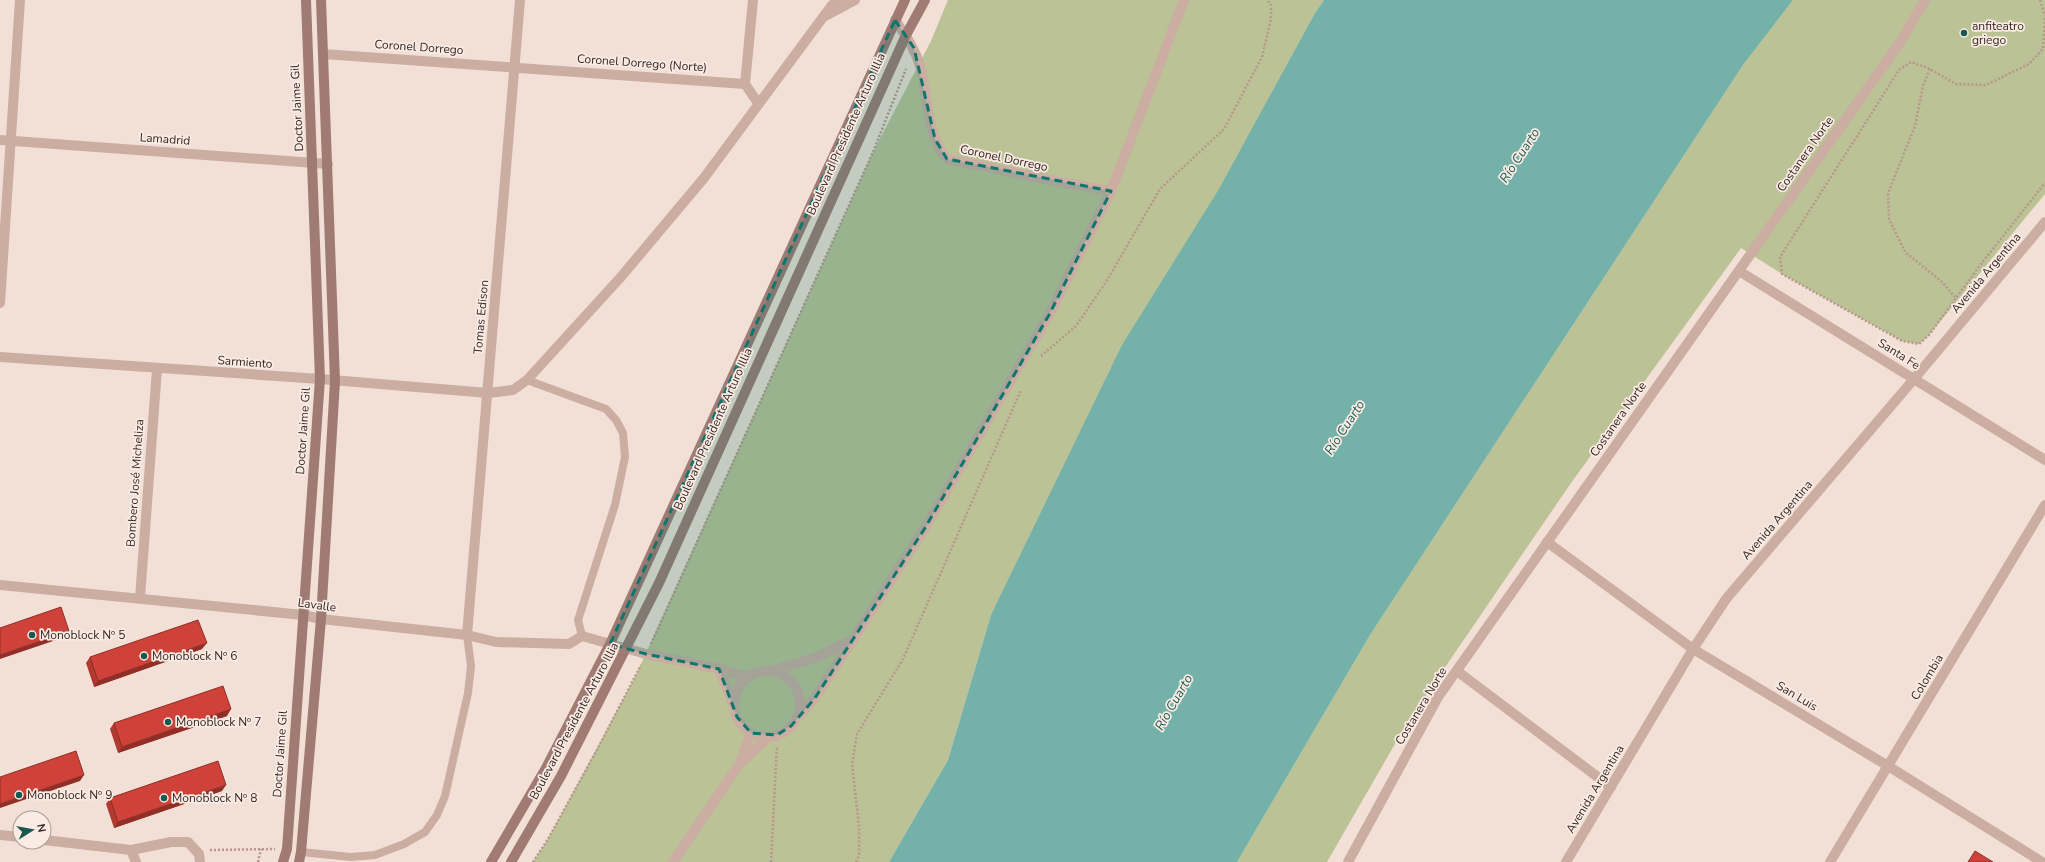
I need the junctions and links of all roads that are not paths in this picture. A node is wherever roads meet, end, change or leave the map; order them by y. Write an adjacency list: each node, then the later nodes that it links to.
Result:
1 (20, 0): 19 (street)
2 (306, 0): 20 (main road, Doctor Jaime Gil)
3 (321, 0): 15 (main road)
4 (520, 0): 16 (street, Tomas Edison)
5 (753, 0): 17 (street)
6 (838, 0): 12 (street, Sarmiento)
7 (856, 0): 12 (street)
8 (905, 0): 13 (main road, Boulevard Presidente Arturo Illia)
9 (925, 0): 14 (main road, Boulevard Presidente Arturo Illia)
10 (1184, 0): 22 (street)
11 (1925, 0): 24 (street, Costanera Norte)
12 (823, 18): 18 (street, Sarmiento)
13 (895, 20): 14 (street, Coronel Dorrego); 43 (main road, Boulevard Presidente Arturo Illia)
14 (906, 35): 22 (street, Coronel Dorrego); 44 (main road, Boulevard Presidente Arturo Illia)
15 (323, 54): 16 (street, Coronel Dorrego); 21 (main road)
16 (514, 66): 17 (street, Coronel Dorrego (Norte)); 32 (street, Tomas Edison)
17 (745, 84): 18 (street)
18 (758, 103): 30 (street, Sarmiento)
19 (5, 141): 20 (street, Lamadrid); 25 (street)
20 (313, 163): 21 (street, Lamadrid); 28 (main road, Doctor Jaime Gil)
21 (328, 164): 31 (main road)
22 (1112, 191): 42 (street)
23 (2045, 222): 29 (street, Avenida Argentina)
24 (1739, 271): 29 (street, Santa Fe); 35 (street, Costanera Norte)
25 (0, 303)
26 (0, 357): 27 (street, Sarmiento)
27 (157, 369): 28 (street, Sarmiento); 37 (street, Bombero José Micheliza)
28 (320, 379): 31 (street, Sarmiento); 38 (main road, Doctor Jaime Gil)
29 (1914, 379): 33 (street, Santa Fe); 45 (street, Avenida Argentina)
30 (526, 380): 32 (street, Sarmiento); 41 (lane)
31 (335, 381): 32 (street, Sarmiento); 39 (main road)
32 (488, 393): 40 (street, Tomas Edison)
33 (2045, 460)
34 (2045, 504): 55 (street, Colombia)
35 (1547, 542): 45 (street, San Luis); 48 (street, Costanera Norte)
36 (0, 585): 37 (street, Lavalle)
37 (140, 598): 38 (street, Lavalle)
38 (303, 615): 39 (street, Lavalle); 64 (main road, Doctor Jaime Gil)
39 (321, 619): 40 (street, Lavalle); 61 (main road)
40 (467, 635): 41 (street, Lavalle); 61 (lane)
41 (582, 636): 43 (street)
42 (854, 639): 47 (street); 51 (street)
43 (610, 644): 44 (street); 65 (main road, Boulevard Presidente Arturo Illia)
44 (627, 649): 46 (street); 66 (main road, Boulevard Presidente Arturo Illia)
45 (1693, 649): 55 (street, San Luis); 56 (street, Avenida Argentina)
46 (719, 669): 49 (street); 50 (street)
47 (771, 671): 49 (street); 51 (street)
48 (1457, 671): 56 (street); 68 (street, Costanera Norte)
49 (748, 677): 50 (street)
50 (734, 706): 52 (street)
51 (796, 718): 53 (street)
52 (751, 733): 53 (street); 54 (street)
53 (772, 736): 54 (street)
54 (738, 766): 67 (street)
55 (1888, 766): 70 (street, Colombia); 71 (street, San Luis)
56 (1611, 787): 69 (street, Avenida Argentina)
57 (0, 835): 58 (street)
58 (12, 836)
59 (52, 841): 60 (street)
60 (131, 850): 62 (street); 63 (street)
61 (300, 857)
62 (136, 862)
63 (200, 862)
64 (283, 862)
65 (491, 862)
66 (511, 862)
67 (673, 862)
68 (1348, 862)
69 (1566, 862)
70 (1830, 862)
71 (2042, 862)

